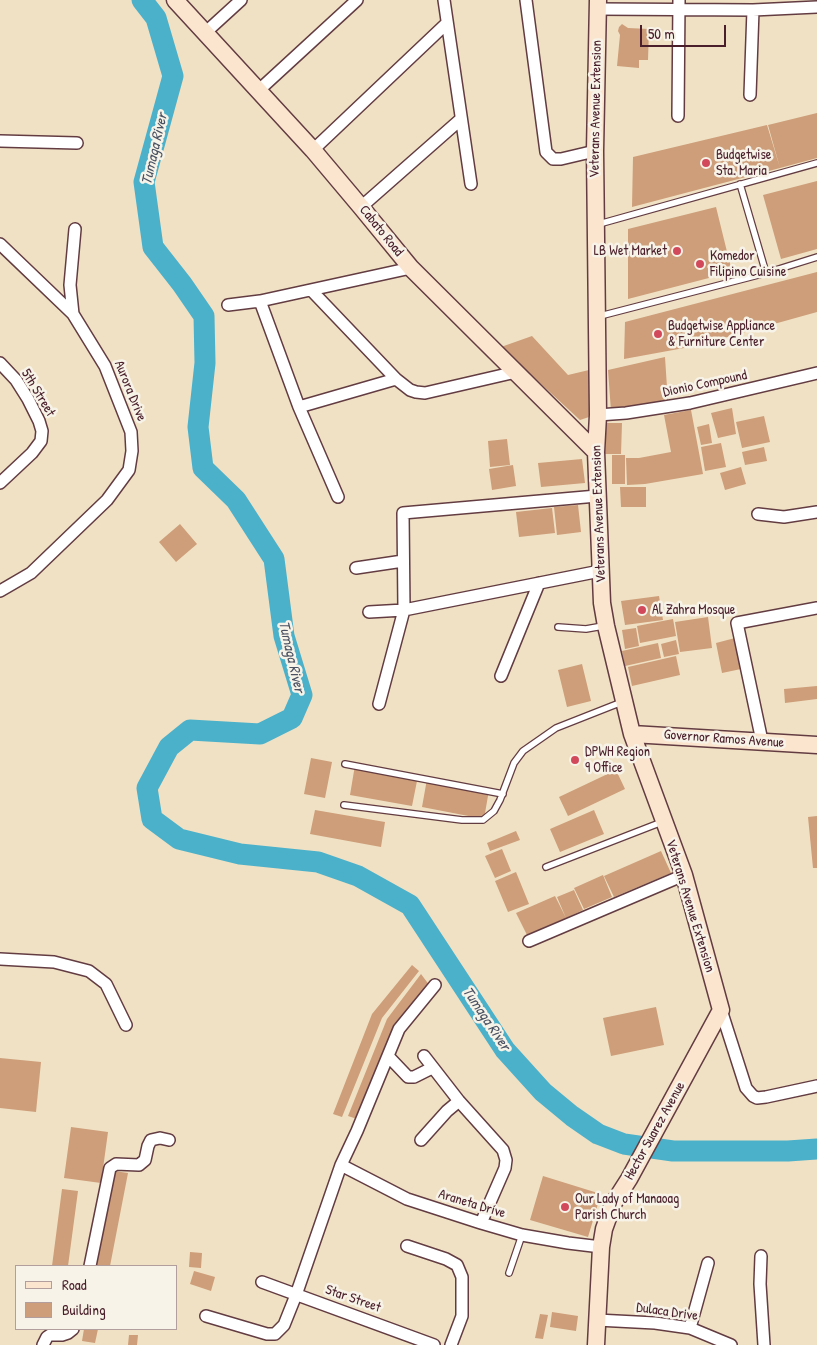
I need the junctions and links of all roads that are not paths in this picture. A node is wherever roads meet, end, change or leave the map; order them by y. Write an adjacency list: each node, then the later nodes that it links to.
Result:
1 (176, 0): 12 (main road, Cabato Road)
2 (241, 0): 12 (street)
3 (357, 0): 13 (street)
4 (526, 0): 20 (street)
5 (442, 2): 11 (street)
6 (679, 4): 7 (street); 8 (street); 15 (street)
7 (598, 5): 20 (main road, Veterans Avenue Extension)
8 (733, 5): 10 (street)
9 (817, 7): 10 (street)
10 (752, 10): 14 (street)
11 (447, 23): 16 (street); 19 (street)
12 (206, 32): 13 (main road, Cabato Road)
13 (258, 91): 19 (main road, Cabato Road)
14 (750, 95)
15 (678, 116)
16 (461, 119): 22 (street); 24 (street)
17 (0, 141): 18 (street)
18 (77, 143)
19 (313, 150): 24 (main road, Cabato Road)
20 (595, 151): 25 (main road, Veterans Avenue Extension)
21 (817, 163): 23 (lane)
22 (471, 184)
23 (740, 184): 25 (lane); 30 (lane)
24 (361, 207): 29 (main road, Cabato Road)
25 (597, 224): 35 (main road, Veterans Avenue Extension)
26 (75, 228): 34 (street)
27 (0, 244): 34 (street, Aurora Drive)
28 (817, 257): 30 (lane)
29 (411, 268): 31 (street); 37 (main road, Cabato Road)
30 (766, 273): 35 (lane)
31 (312, 291): 32 (street); 39 (street)
32 (260, 301): 33 (street); 40 (street)
33 (228, 305)
34 (73, 314): 52 (street, Aurora Drive)
35 (597, 317): 41 (main road, Veterans Avenue Extension)
36 (0, 363): 43 (street, 5th Street)
37 (516, 372): 39 (street); 42 (main road, Cabato Road)
38 (817, 373): 41 (street, Dionio Compound)
39 (396, 379): 40 (street)
40 (299, 407): 45 (street)
41 (598, 414): 42 (main road, Veterans Avenue Extension)
42 (596, 452): 44 (main road, Veterans Avenue Extension)
43 (0, 483)
44 (597, 496): 48 (street); 50 (main road, Veterans Avenue Extension)
45 (338, 497)
46 (817, 512): 47 (street)
47 (758, 514)
48 (403, 561): 49 (street); 54 (street)
49 (356, 568)
50 (600, 571): 51 (street); 56 (main road, Veterans Avenue Extension)
51 (539, 583): 54 (street); 58 (street)
52 (0, 591)
53 (817, 608): 62 (street)
54 (404, 610): 55 (street); 60 (street)
55 (369, 612)
56 (606, 626): 57 (lane); 59 (main road, Veterans Avenue Extension)
57 (558, 627)
58 (501, 676)
59 (624, 702): 61 (main road, Veterans Avenue Extension); 65 (lane)
60 (379, 704)
61 (632, 734): 62 (main road, Governor Ramos Avenue); 67 (main road, Veterans Avenue Extension)
62 (762, 741): 63 (main road, Governor Ramos Avenue)
63 (817, 745)
64 (345, 764): 65 (lane)
65 (503, 794): 66 (lane)
66 (344, 805)
67 (664, 821): 68 (lane); 69 (main road, Veterans Avenue Extension)
68 (546, 866)
69 (684, 875): 70 (street); 73 (main road, Veterans Avenue Extension)
70 (529, 941)
71 (0, 959): 74 (street)
72 (434, 985): 75 (street)
73 (721, 1010): 78 (street); 86 (main road, Hector Suarez Avenue)
74 (126, 1025)
75 (388, 1056): 77 (street); 82 (street)
76 (424, 1056): 77 (street)
77 (432, 1068): 79 (street)
78 (817, 1086)
79 (459, 1101): 81 (street); 83 (street)
80 (169, 1140): 89 (street)
81 (421, 1140)
82 (341, 1165): 83 (street, Araneta Drive); 92 (street)
83 (481, 1223): 84 (street, Araneta Drive)
84 (522, 1235): 86 (street, Araneta Drive); 90 (lane)
85 (407, 1246): 99 (street)
86 (601, 1247): 94 (main road, Hector Suarez Avenue)
87 (761, 1256): 102 (street)
88 (708, 1263): 95 (street)
89 (90, 1265)
90 (509, 1273)
91 (262, 1282): 92 (street, Star Street)
92 (296, 1295): 93 (street); 98 (street, Star Street)
93 (206, 1316)
94 (597, 1320): 95 (street, Dulaca Drive); 100 (main road, Hector Suarez Avenue)
95 (690, 1328): 101 (street, Dulaca Drive)
96 (72, 1330): 97 (street)
97 (43, 1345)
98 (434, 1345)
99 (450, 1345)
100 (596, 1345)
101 (731, 1345)
102 (764, 1345)

